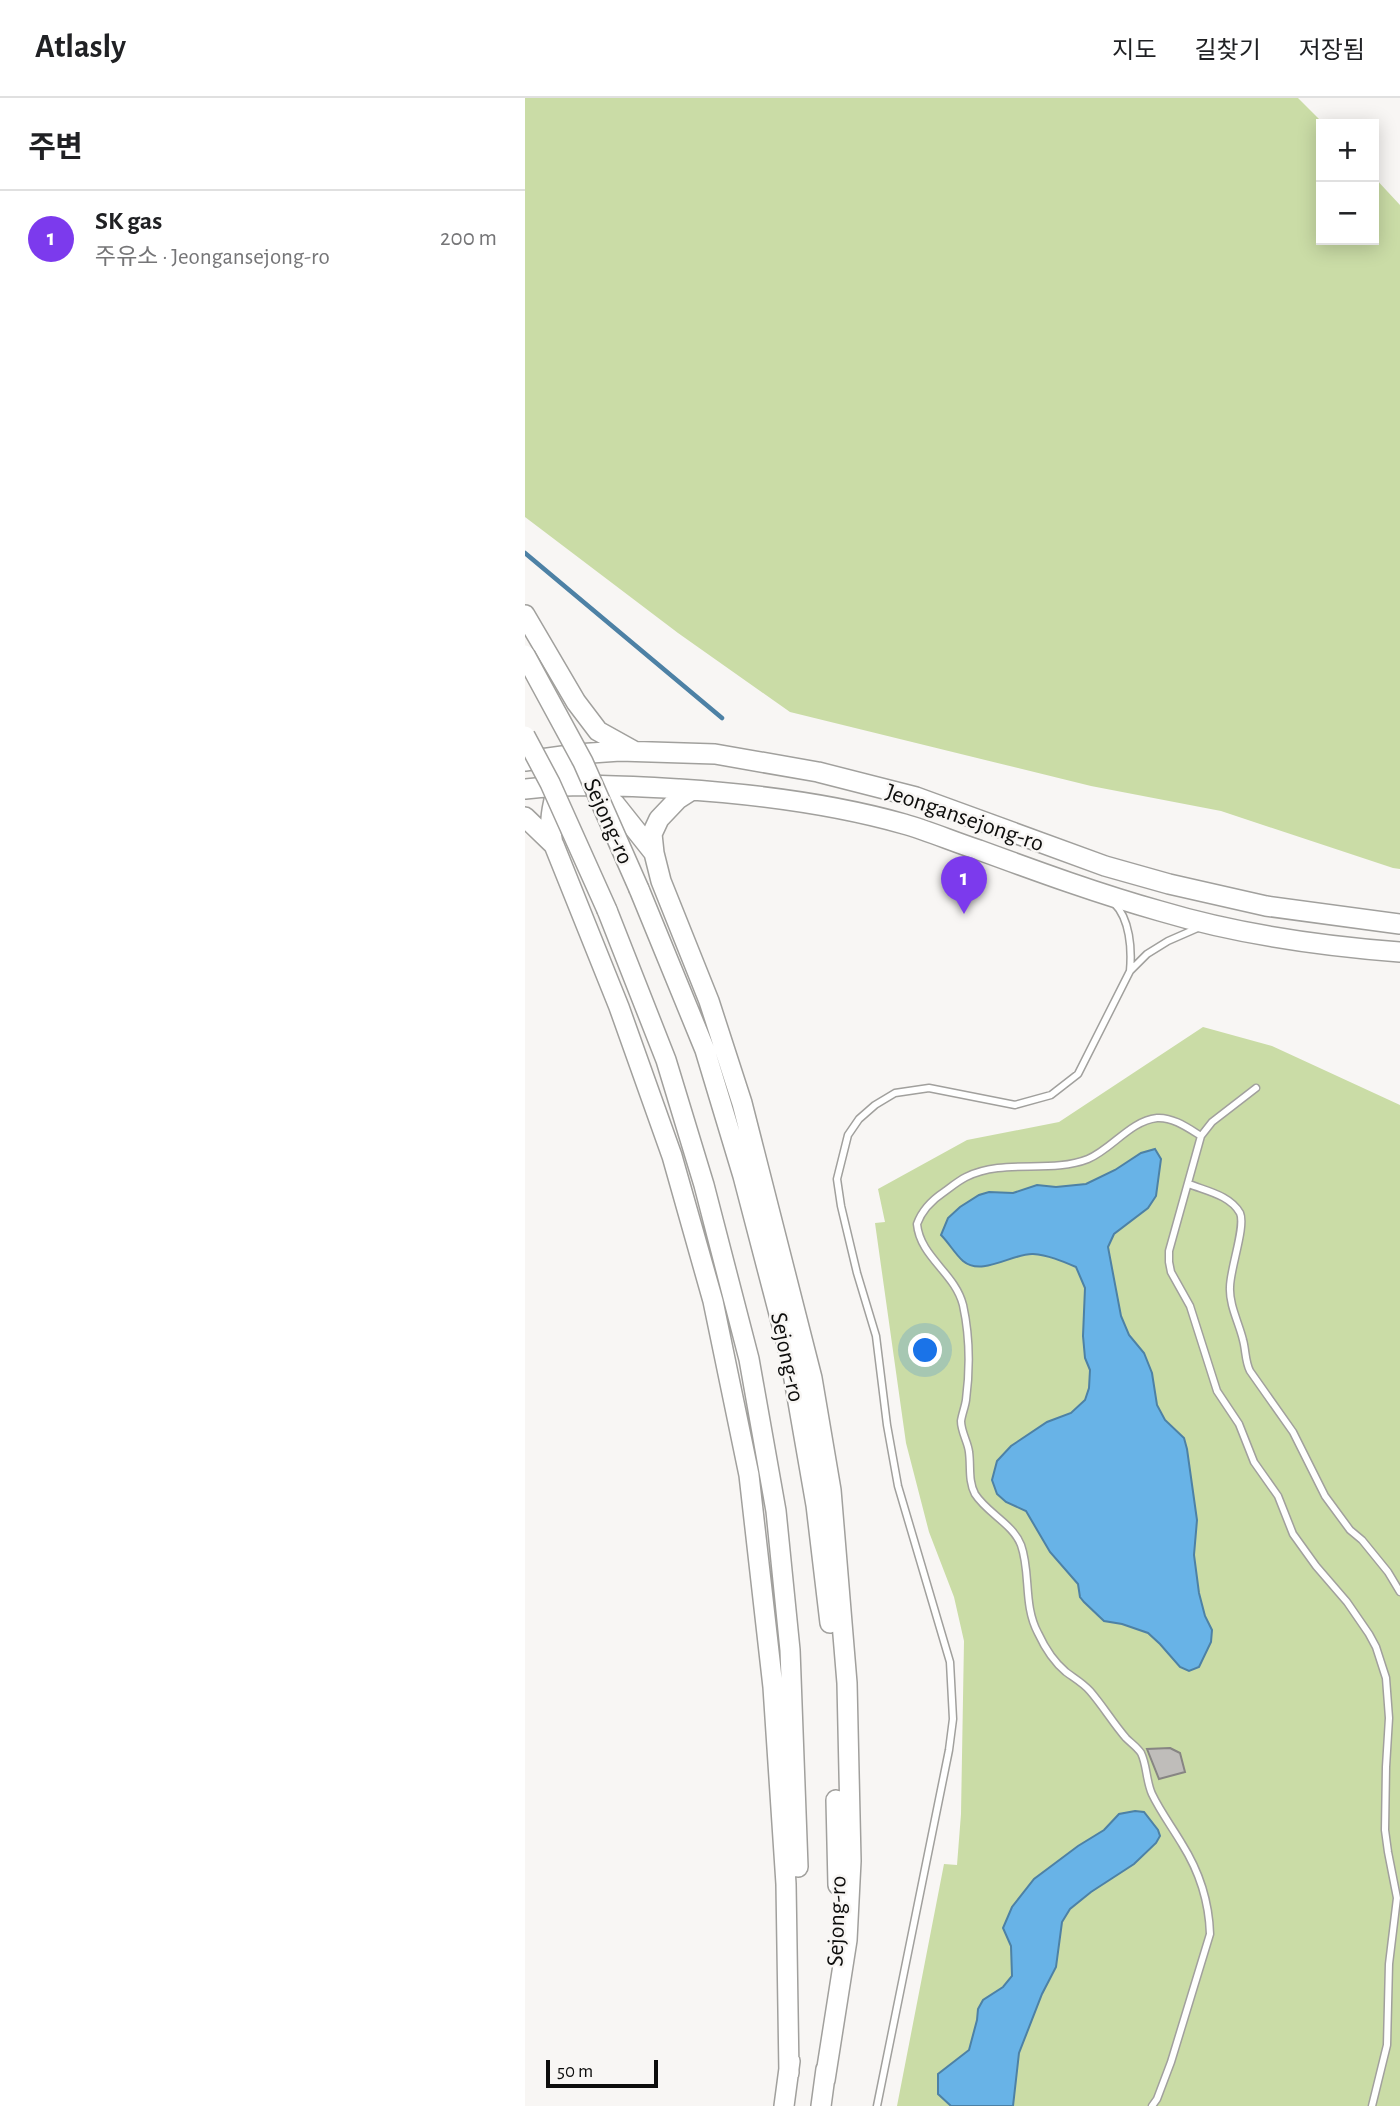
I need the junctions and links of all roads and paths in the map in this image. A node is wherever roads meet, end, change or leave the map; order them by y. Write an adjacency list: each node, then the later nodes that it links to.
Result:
1 (525, 615): 3 (highway)
2 (525, 655): 25 (highway, Sejong-ro, bridge)
3 (576, 702): 5 (highway); 6 (highway)
4 (525, 736): 24 (highway, Sejong-ro, bridge)
5 (635, 751): 6 (highway, Jeongansejong-ro); 17 (highway, Jeongansejong-ro)
6 (577, 754): 7 (highway, Jeongansejong-ro); 8 (highway)
7 (531, 756): 8 (highway)
8 (561, 778): 9 (highway, Jeongansejong-ro); 10 (highway, Jeongansejong-ro); 13 (highway)
9 (591, 786): 11 (highway, Jeongansejong-ro); 14 (highway)
10 (525, 789)
11 (692, 790): 14 (highway); 15 (highway, Jeongansejong-ro)
12 (525, 817): 13 (highway)
13 (554, 845): 24 (highway)
14 (654, 853): 25 (highway)
15 (1105, 894): 16 (highway, Jeongansejong-ro); 19 (lane)
16 (1208, 924): 18 (highway, Jeongansejong-ro); 19 (lane)
17 (1400, 924)
18 (1400, 952)
19 (1130, 971): 28 (lane)
20 (1256, 1088): 21 (lane)
21 (1201, 1136): 22 (lane); 29 (lane)
22 (1189, 1184): 23 (lane); 30 (lane)
23 (1400, 1592)
24 (789, 2073): 26 (highway, Sejong-ro)
25 (825, 2080): 27 (highway, Sejong-ro)
26 (784, 2106)
27 (821, 2106)
28 (877, 2106)
29 (1152, 2106)
30 (1372, 2106)

